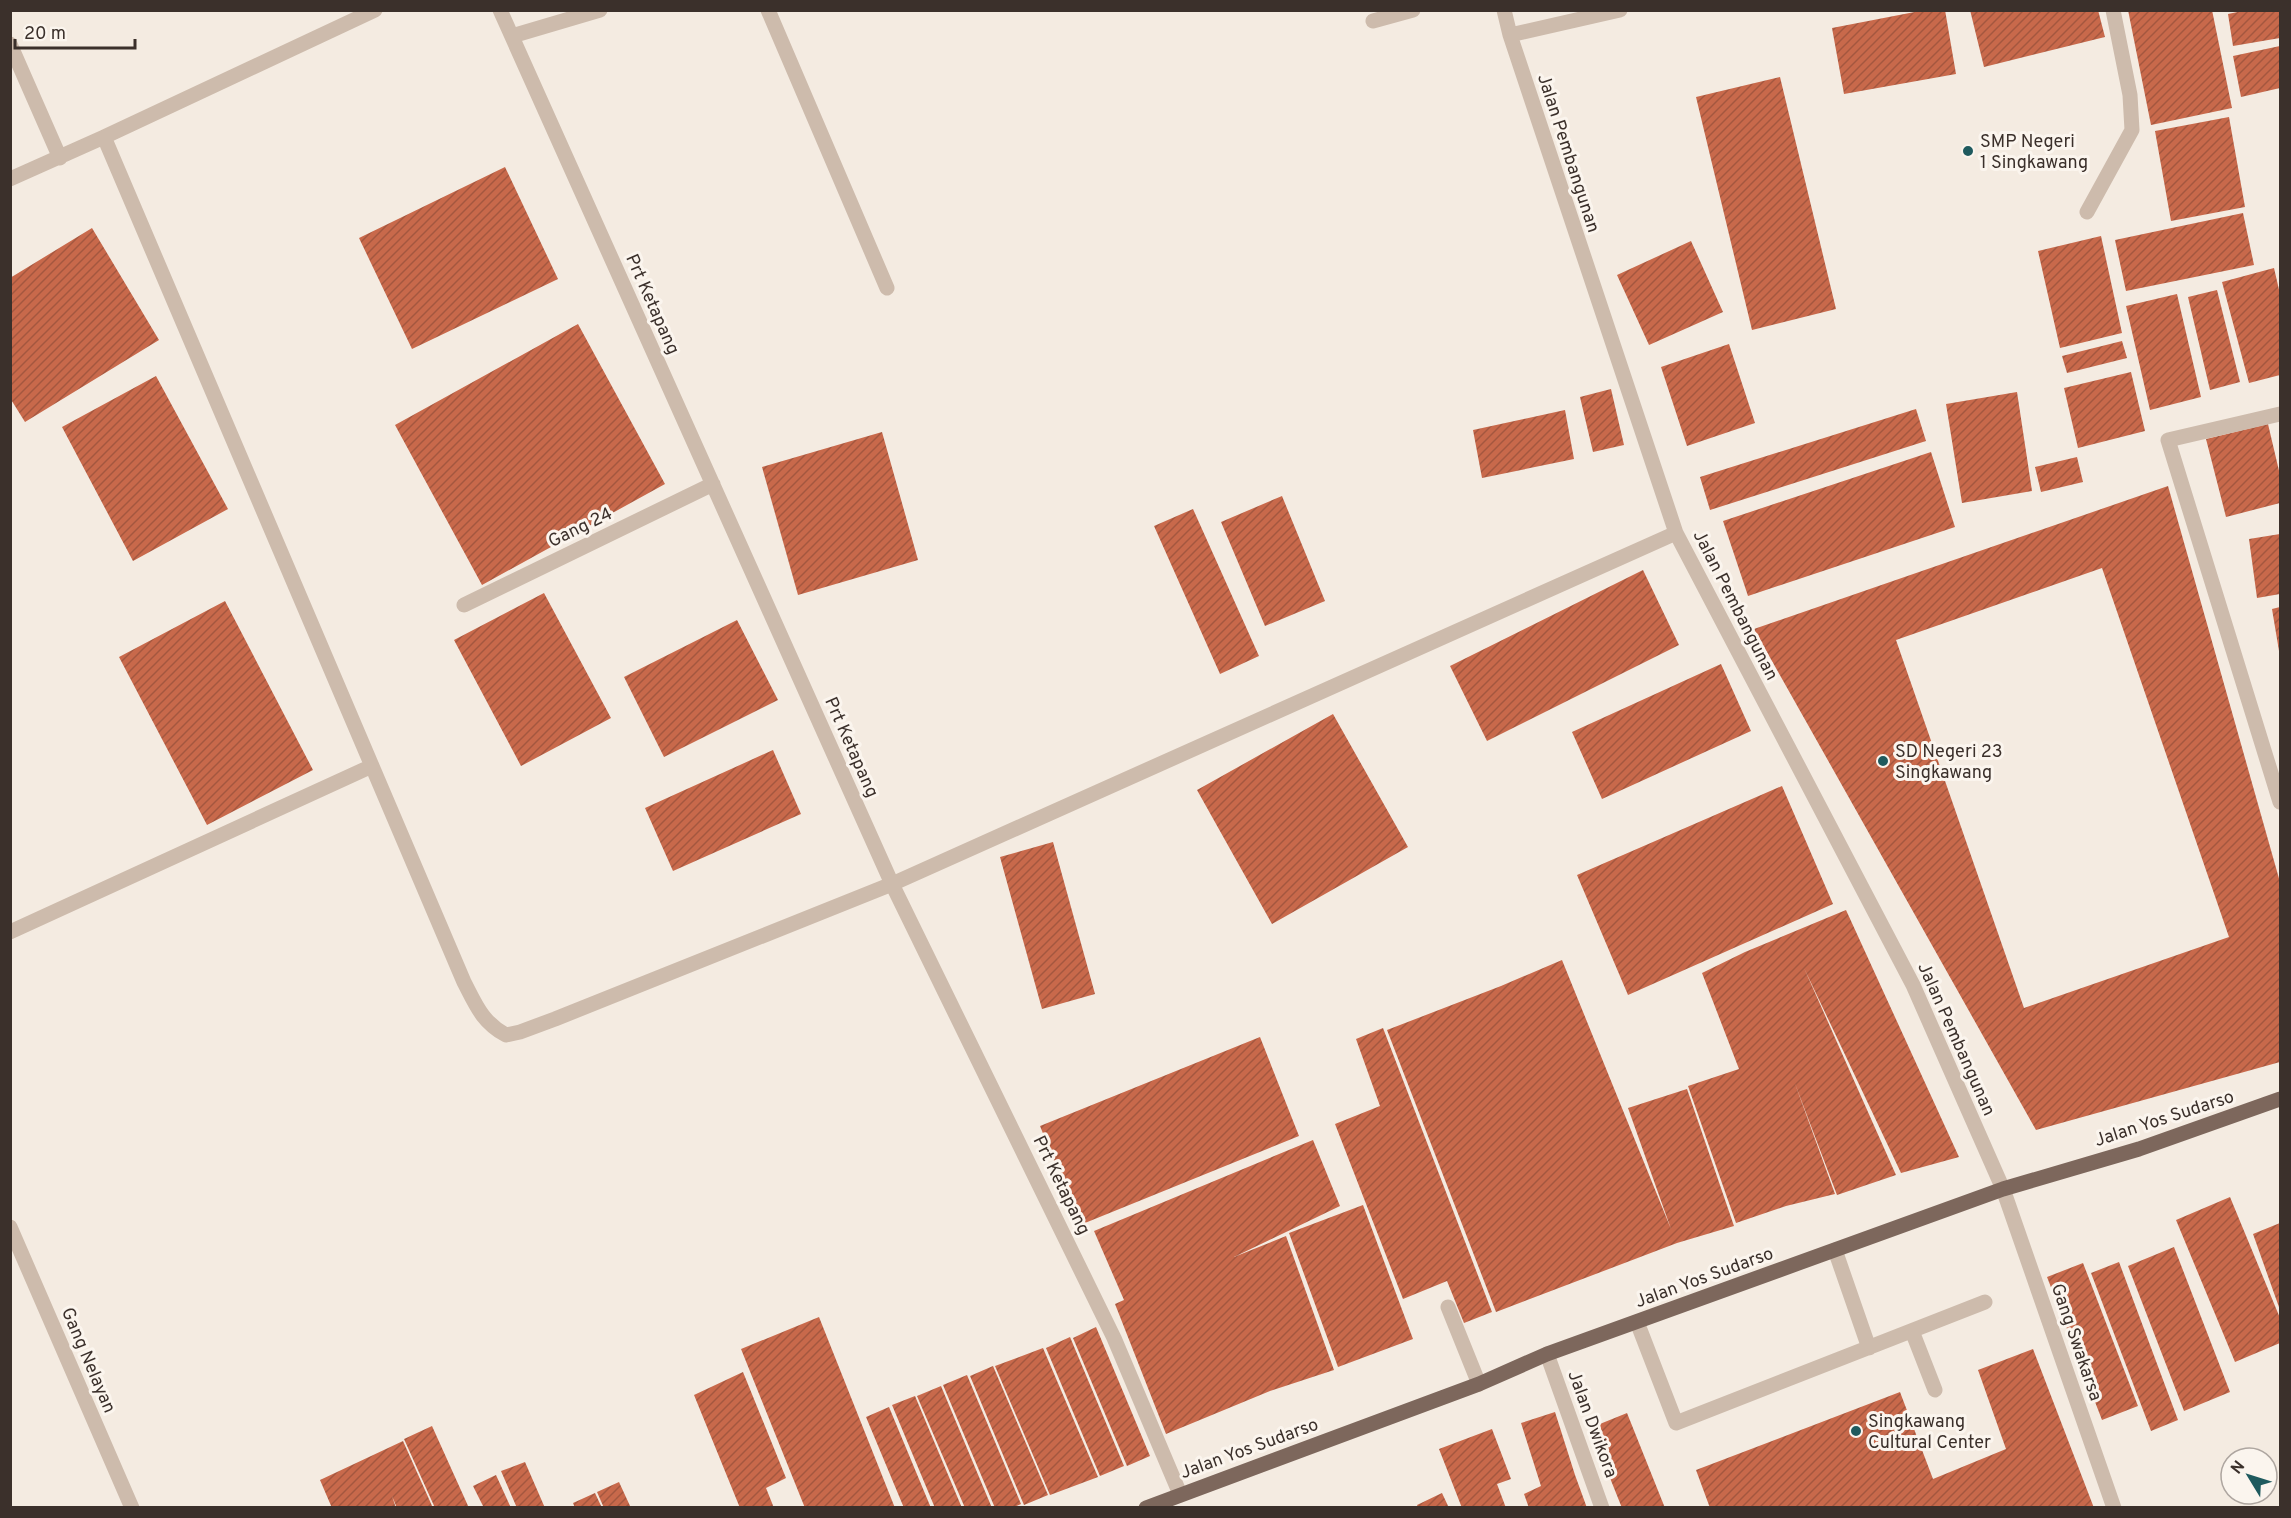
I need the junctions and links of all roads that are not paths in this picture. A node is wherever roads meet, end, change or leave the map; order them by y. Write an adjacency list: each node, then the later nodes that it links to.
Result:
1 (375, 10): 13 (street)
2 (500, 10): 11 (street, Prt Ketapang)
3 (600, 10): 11 (street)
4 (768, 10): 17 (street)
5 (1413, 10): 9 (street)
6 (1504, 10): 10 (street, Jalan Pembangunan)
7 (1620, 10): 10 (street)
8 (2113, 10): 16 (street)
9 (1373, 21)
10 (1510, 35): 20 (street, Jalan Pembangunan)
11 (512, 36): 19 (street, Prt Ketapang)
12 (10, 45): 14 (street)
13 (104, 137): 14 (street); 22 (street)
14 (60, 158): 15 (street)
15 (10, 179)
16 (2087, 212)
17 (887, 288)
18 (2280, 414): 23 (street)
19 (712, 484): 21 (street, Gang 24); 24 (street, Prt Ketapang)
20 (1676, 533): 24 (street); 27 (street, Jalan Pembangunan)
21 (464, 606)
22 (372, 766): 24 (street); 25 (street)
23 (2280, 802)
24 (892, 884): 38 (street, Prt Ketapang)
25 (10, 932)
26 (2280, 1099): 27 (main road, Jalan Yos Sudarso)
27 (2003, 1189): 29 (main road, Jalan Yos Sudarso); 42 (street, Gang Swakarsa)
28 (10, 1227): 39 (street, Gang Nelayan)
29 (1835, 1250): 32 (main road, Jalan Yos Sudarso); 34 (street)
30 (1985, 1302): 33 (street)
31 (1448, 1307): 36 (street)
32 (1637, 1322): 34 (street); 35 (main road, Jalan Yos Sudarso)
33 (1912, 1331): 34 (street); 37 (street)
34 (1869, 1348)
35 (1547, 1354): 36 (main road, Jalan Yos Sudarso); 41 (street, Jalan Dwikora)
36 (1479, 1384): 38 (main road, Jalan Yos Sudarso)
37 (1935, 1390)
38 (1180, 1494): 40 (main road, Jalan Yos Sudarso)
39 (132, 1508)
40 (1146, 1508)
41 (1602, 1508)
42 (2114, 1508)

